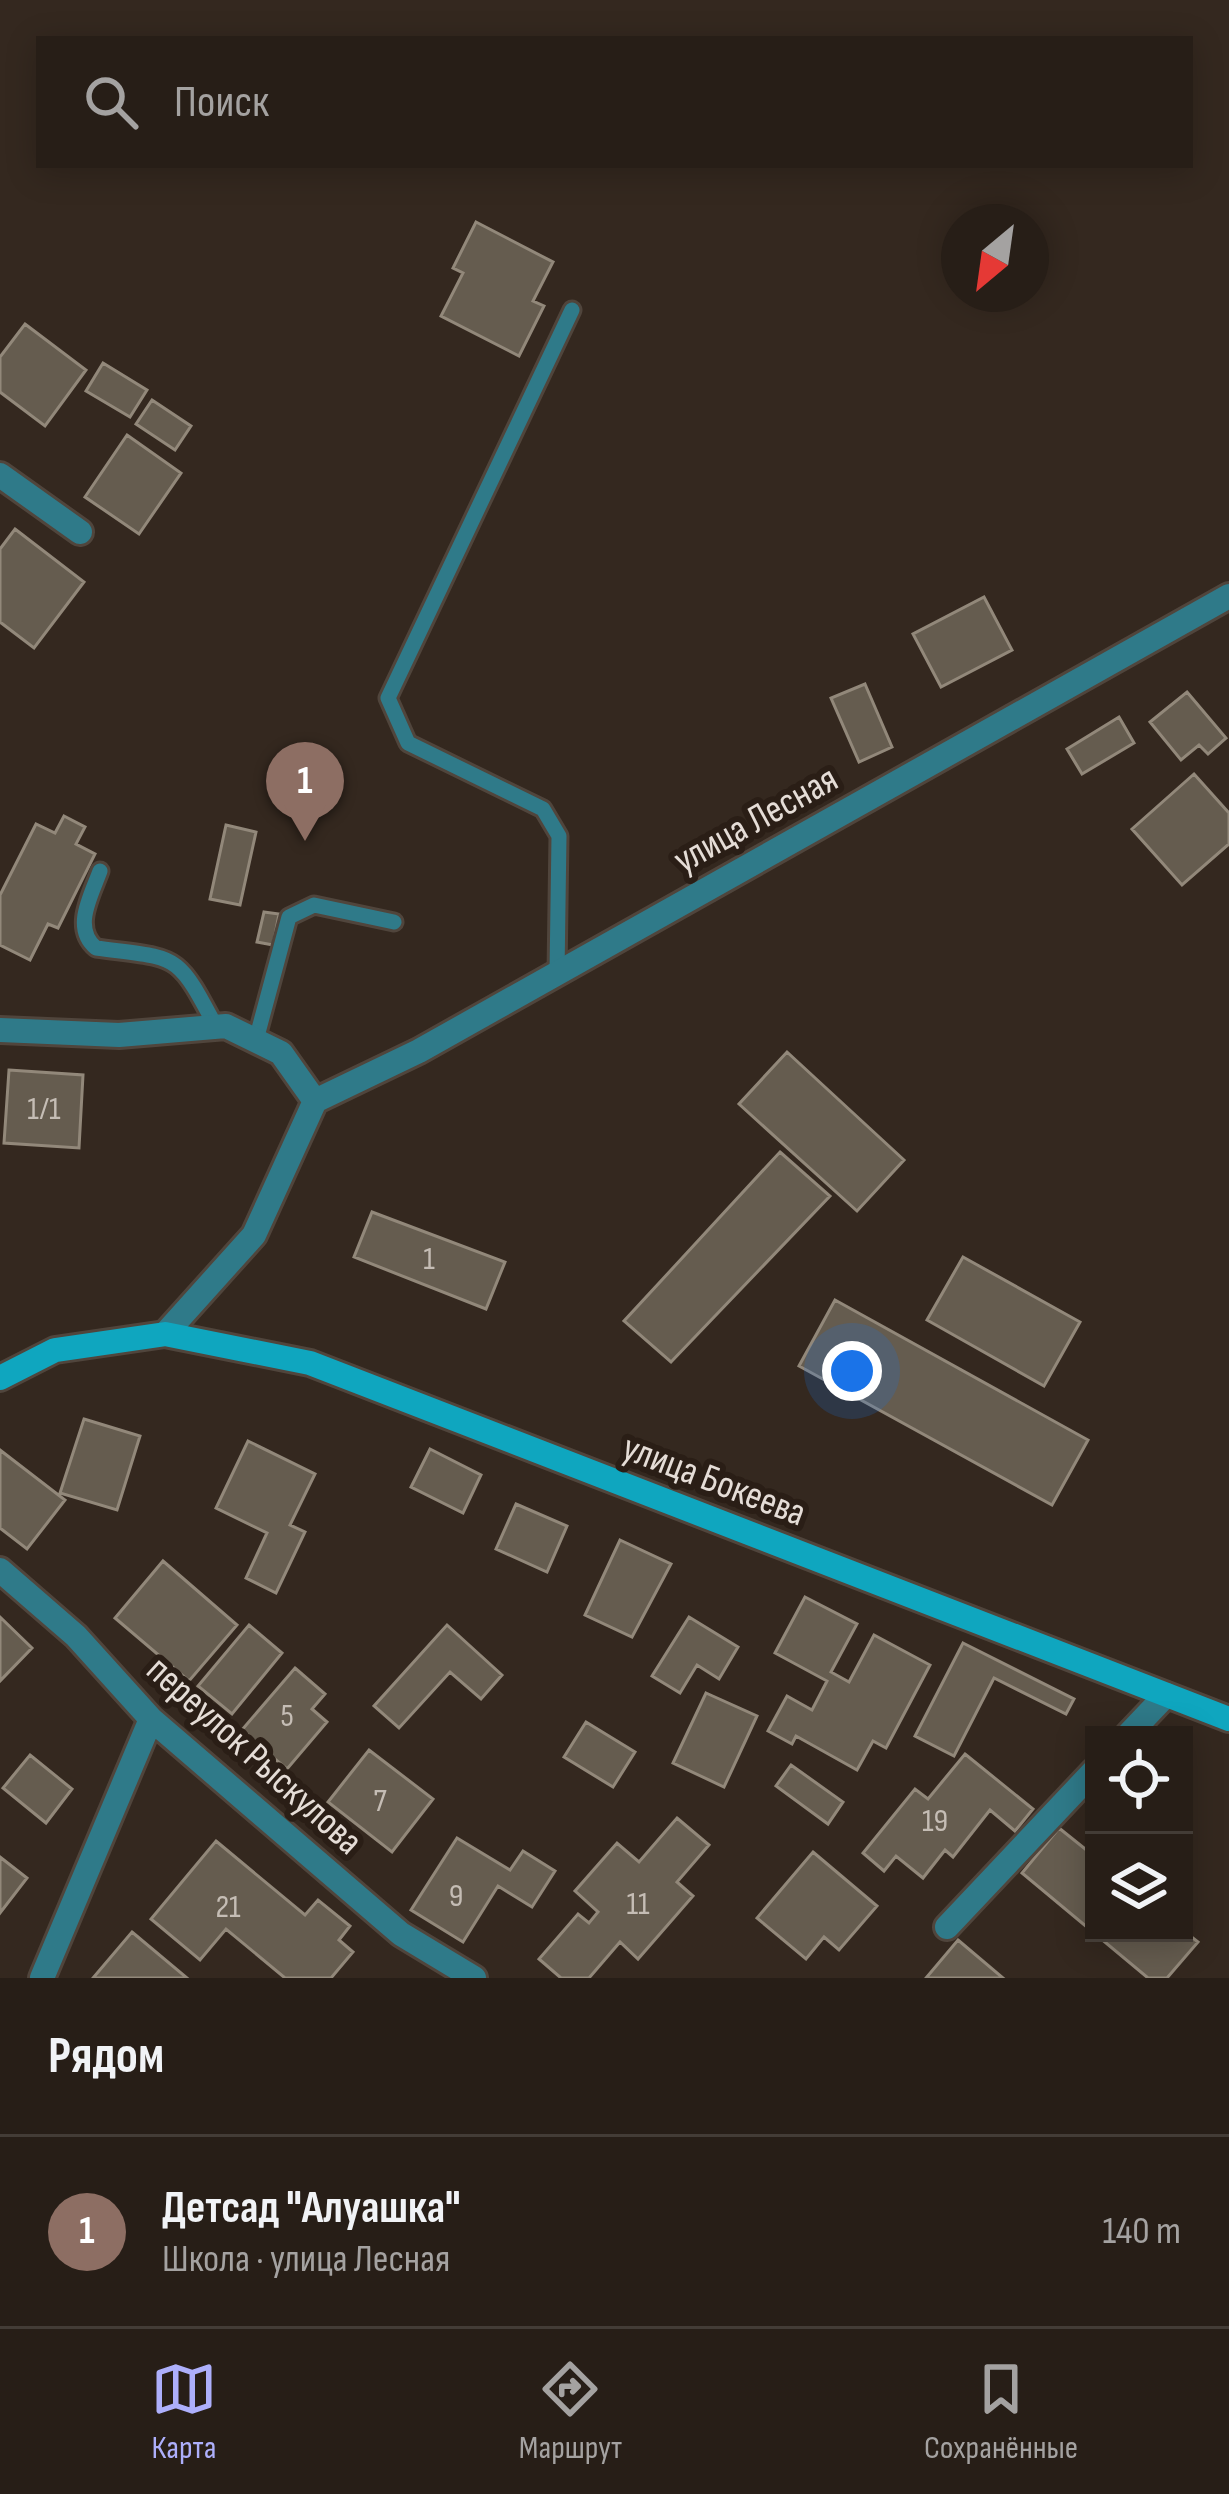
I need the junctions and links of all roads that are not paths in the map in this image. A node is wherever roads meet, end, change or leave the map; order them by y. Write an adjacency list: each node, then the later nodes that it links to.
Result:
1 (572, 310): 7 (lane)
2 (0, 476): 3 (street)
3 (80, 532)
4 (1229, 596): 7 (street, улица Лесная)
5 (100, 872): 8 (lane)
6 (394, 922): 10 (lane)
7 (557, 973): 11 (street, улица Лесная)
8 (216, 1027): 9 (street); 10 (street)
9 (0, 1030)
10 (256, 1040): 11 (street)
11 (315, 1101): 12 (street)
12 (165, 1334): 13 (main road, улица Бокеева); 15 (main road, улица Бокеева)
13 (0, 1378)
14 (0, 1570): 16 (street, переулок Рыскулова)
15 (1166, 1695): 17 (main road, улица Бокеева); 18 (street)
16 (151, 1719): 21 (street); 22 (street, переулок Рыскулова)
17 (1229, 1719)
18 (1137, 1726)
19 (1085, 1781): 20 (street)
20 (947, 1927)
21 (42, 1978)
22 (474, 1978)

